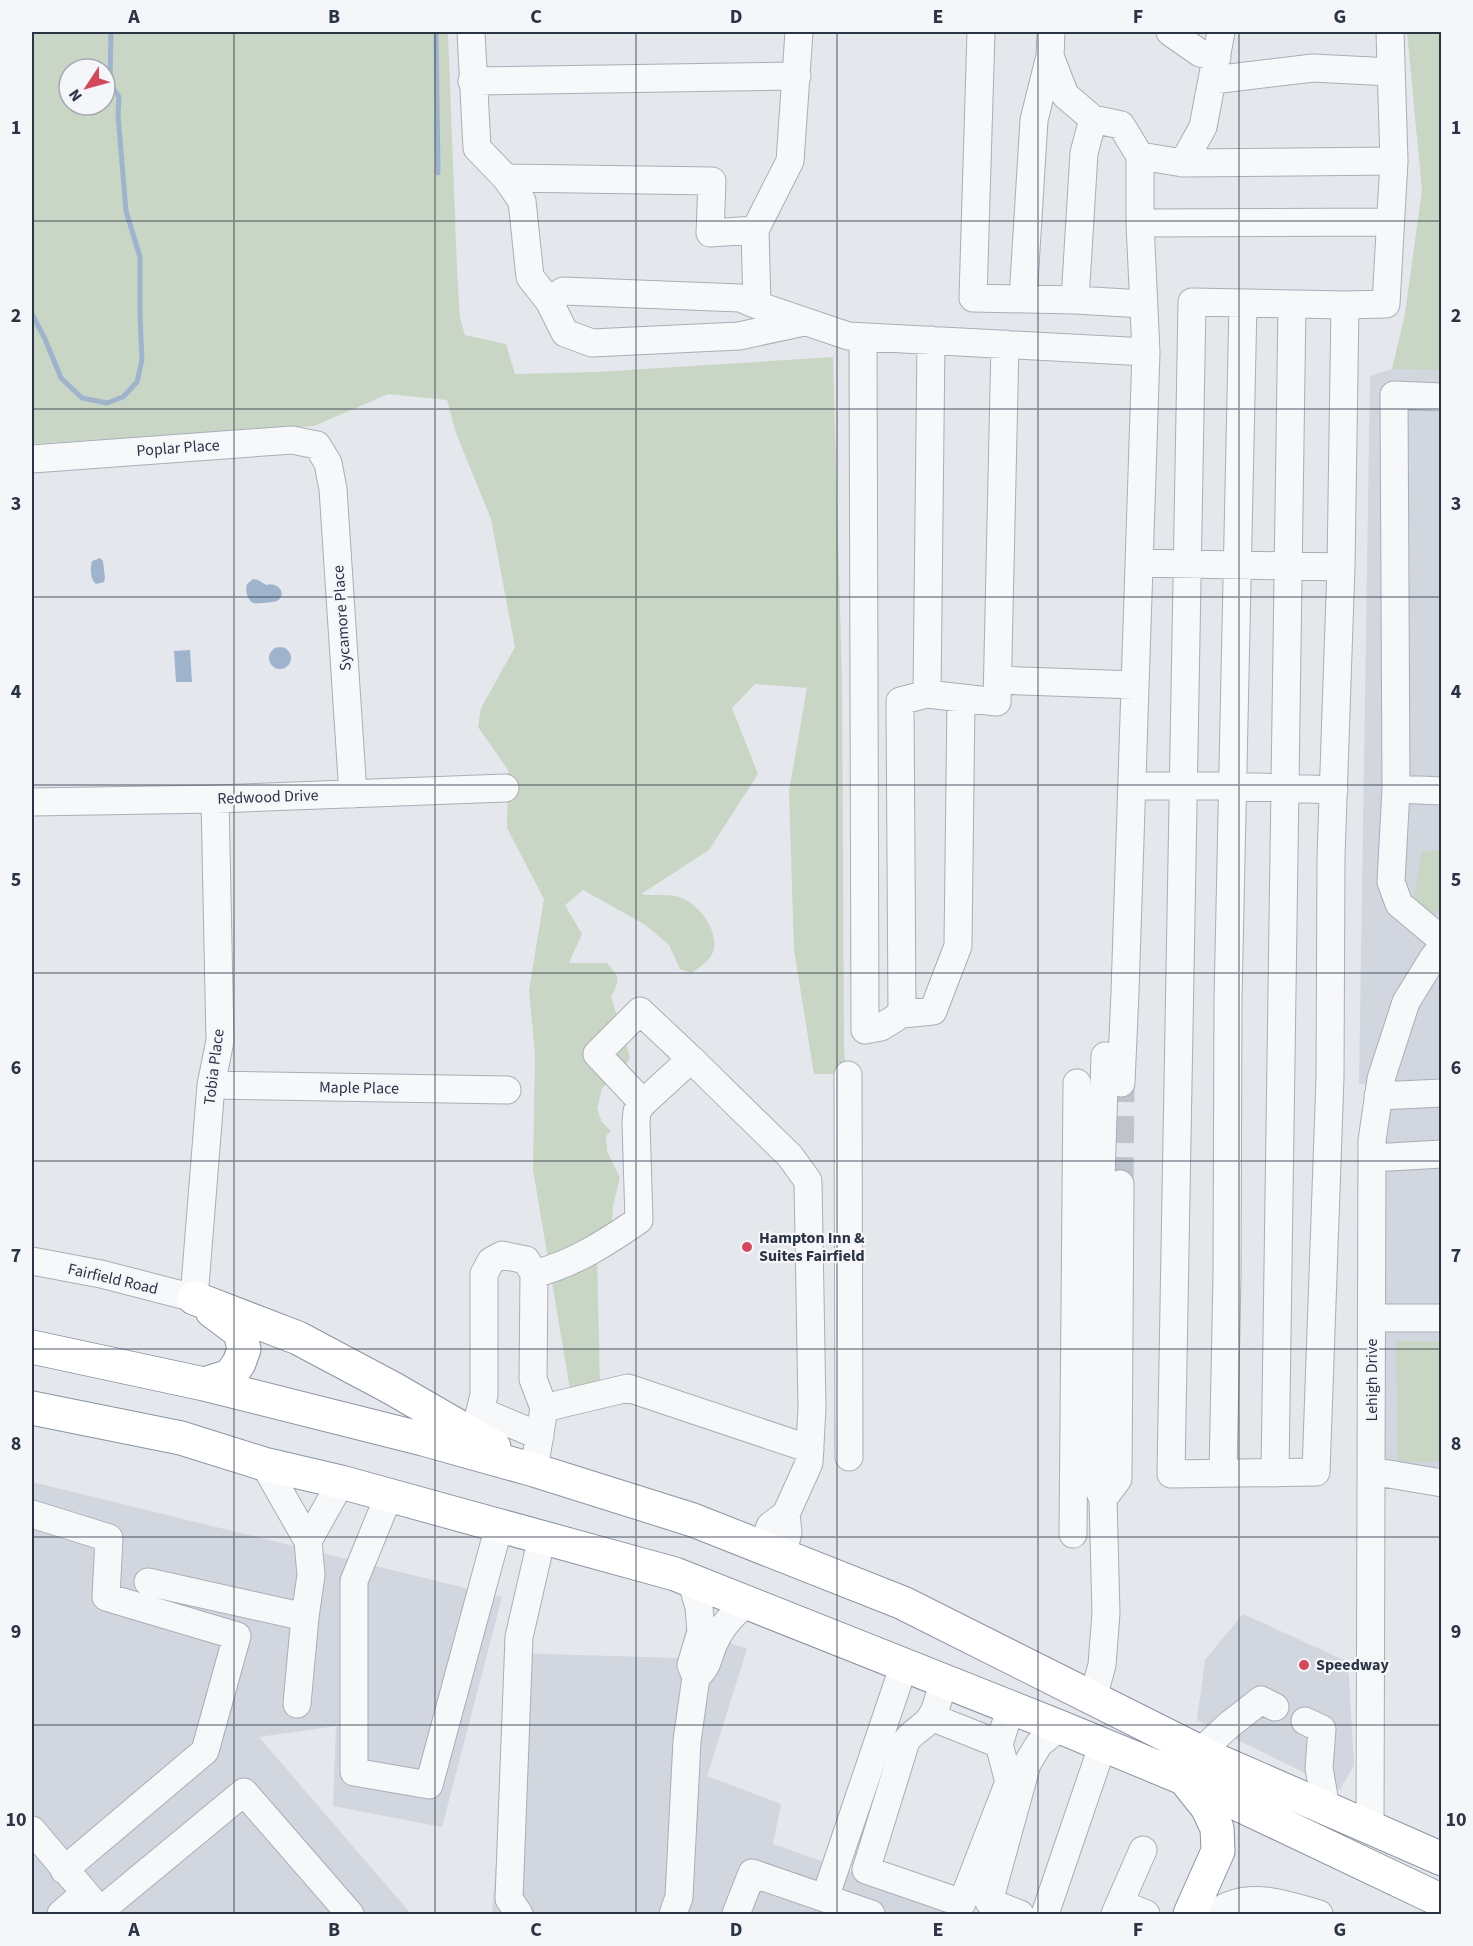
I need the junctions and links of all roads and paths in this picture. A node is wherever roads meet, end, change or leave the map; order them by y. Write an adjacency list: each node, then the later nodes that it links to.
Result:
1 (471, 32): 10 (street)
2 (799, 32): 9 (street)
3 (981, 32): 19 (street)
4 (1170, 32): 7 (street)
5 (1390, 32): 8 (street)
6 (1050, 44): 11 (street); 19 (street)
7 (1217, 56): 8 (street); 14 (street)
8 (1391, 72): 13 (street)
9 (797, 76): 10 (street); 18 (street)
10 (472, 81): 15 (street)
11 (1093, 119): 12 (street); 20 (street)
12 (1140, 156): 14 (street); 17 (street)
13 (1394, 161): 14 (street); 16 (street)
14 (1183, 163)
15 (506, 178): 18 (street); 21 (street)
16 (1389, 222): 17 (street); 26 (street)
17 (1140, 223): 23 (street)
18 (755, 230): 25 (street)
19 (1023, 299): 20 (street)
20 (1075, 300): 23 (street)
21 (549, 301): 25 (street); 27 (street)
22 (1243, 303): 24 (street); 36 (street); 38 (street)
23 (1143, 304): 31 (street)
24 (1292, 304): 26 (street); 37 (street)
25 (757, 305): 27 (street)
26 (1345, 305): 39 (street)
27 (806, 322): 28 (street)
28 (863, 337): 29 (street); 58 (street)
29 (931, 340): 30 (street); 42 (street)
30 (1005, 344): 31 (street); 40 (street)
31 (1146, 352): 35 (street)
32 (1442, 397): 49 (street)
33 (317, 445): 34 (street, Poplar Place); 52 (street, Sycamore Place)
34 (35, 459)
35 (1139, 563): 36 (street); 41 (street)
36 (1187, 564): 38 (street); 45 (street)
37 (1288, 565): 38 (street); 39 (street); 48 (street)
38 (1238, 566): 46 (street)
39 (1341, 567): 50 (street)
40 (998, 680): 41 (street); 43 (street)
41 (1135, 685): 44 (street)
42 (927, 694): 43 (street); 58 (street)
43 (961, 698): 58 (street)
44 (1132, 786): 45 (street); 57 (street)
45 (1183, 786): 46 (street); 87 (street)
46 (1233, 786): 48 (street); 87 (street)
47 (505, 788): 52 (street, Redwood Drive)
48 (1285, 788): 50 (street); 88 (street)
49 (1396, 789): 51 (street); 55 (street)
50 (1334, 790): 88 (street)
51 (1442, 791)
52 (353, 794): 53 (street, Redwood Drive)
53 (215, 799): 54 (street, Redwood Drive); 63 (street, Tobia Place)
54 (32, 802)
55 (1442, 940)
56 (1442, 947): 66 (street, Lehigh Drive)
57 (1125, 992): 62 (street); 92 (street)
58 (902, 1014)
59 (691, 1059): 67 (street); 67 (street); 82 (street)
60 (848, 1076): 83 (street)
61 (1077, 1083): 95 (street)
62 (1120, 1083)
63 (211, 1085): 64 (street, Maple Place); 73 (street, Tobia Place)
64 (507, 1090)
65 (1442, 1093): 66 (street)
66 (1378, 1096): 69 (street, Lehigh Drive)
67 (643, 1104): 72 (street)
68 (1442, 1154): 69 (street)
69 (1372, 1158): 74 (street, Lehigh Drive)
70 (1120, 1184): 92 (street)
71 (32, 1261): 73 (street, Fairfield Road)
72 (534, 1274): 78 (street); 80 (street)
73 (194, 1298): 77 (highway); 80 (highway)
74 (1372, 1318): 75 (street); 86 (street, Lehigh Drive)
75 (1442, 1318)
76 (32, 1347): 77 (highway)
77 (204, 1384): 85 (highway)
78 (544, 1408): 81 (street); 82 (street)
79 (38, 1413): 84 (highway)
80 (477, 1423): 81 (street); 85 (highway)
81 (540, 1436): 85 (street)
82 (810, 1449): 98 (street)
83 (849, 1457)
84 (264, 1464): 89 (highway); 97 (street)
85 (534, 1470): 98 (highway)
86 (1371, 1472): 90 (street); 117 (street, Lehigh Drive)
87 (1223, 1473): 88 (street)
88 (1275, 1473)
89 (341, 1482): 91 (highway); 97 (street)
90 (1442, 1483)
91 (389, 1495): 94 (highway); 94 (street)
92 (1103, 1499): 106 (street)
93 (32, 1514): 121 (street)
94 (499, 1526): 96 (highway)
95 (1073, 1534)
96 (542, 1537): 99 (highway); 125 (street)
97 (308, 1541): 102 (street)
98 (772, 1551): 106 (highway)
99 (691, 1580): 101 (highway); 104 (street)
100 (148, 1582): 102 (street)
101 (747, 1602): 103 (highway); 104 (street)
102 (305, 1617): 107 (street)
103 (904, 1665): 105 (highway); 122 (street)
104 (696, 1677): 130 (street)
105 (943, 1680): 108 (highway); 110 (street)
106 (1093, 1698): 115 (highway)
107 (297, 1704)
108 (1011, 1707): 112 (highway); 113 (street)
109 (1275, 1707): 115 (street)
110 (931, 1717): 113 (street); 113 (street)
111 (1305, 1721): 116 (street)
112 (1060, 1727): 114 (highway); 133 (street)
113 (999, 1744)
114 (1102, 1744): 115 (highway); 134 (street)
115 (1192, 1765): 116 (highway); 123 (highway); 136 (highway)
116 (1326, 1808): 117 (highway)
117 (1370, 1828): 120 (highway)
118 (32, 1830): 121 (street)
119 (1143, 1850): 126 (street)
120 (1442, 1859)
121 (64, 1870): 124 (street)
122 (825, 1898): 131 (street); 132 (street)
123 (1442, 1901)
124 (96, 1906): 128 (street); 129 (street)
125 (514, 1907)
126 (1117, 1909): 135 (street)
127 (1442, 1911): 139 (street)
128 (61, 1914)
129 (350, 1914)
130 (673, 1914)
131 (736, 1914)
132 (871, 1914)
133 (1020, 1914)
134 (1045, 1914)
135 (1146, 1914)
136 (1190, 1914)
137 (1213, 1914): 138 (street)
138 (1319, 1914)
139 (1425, 1914)

